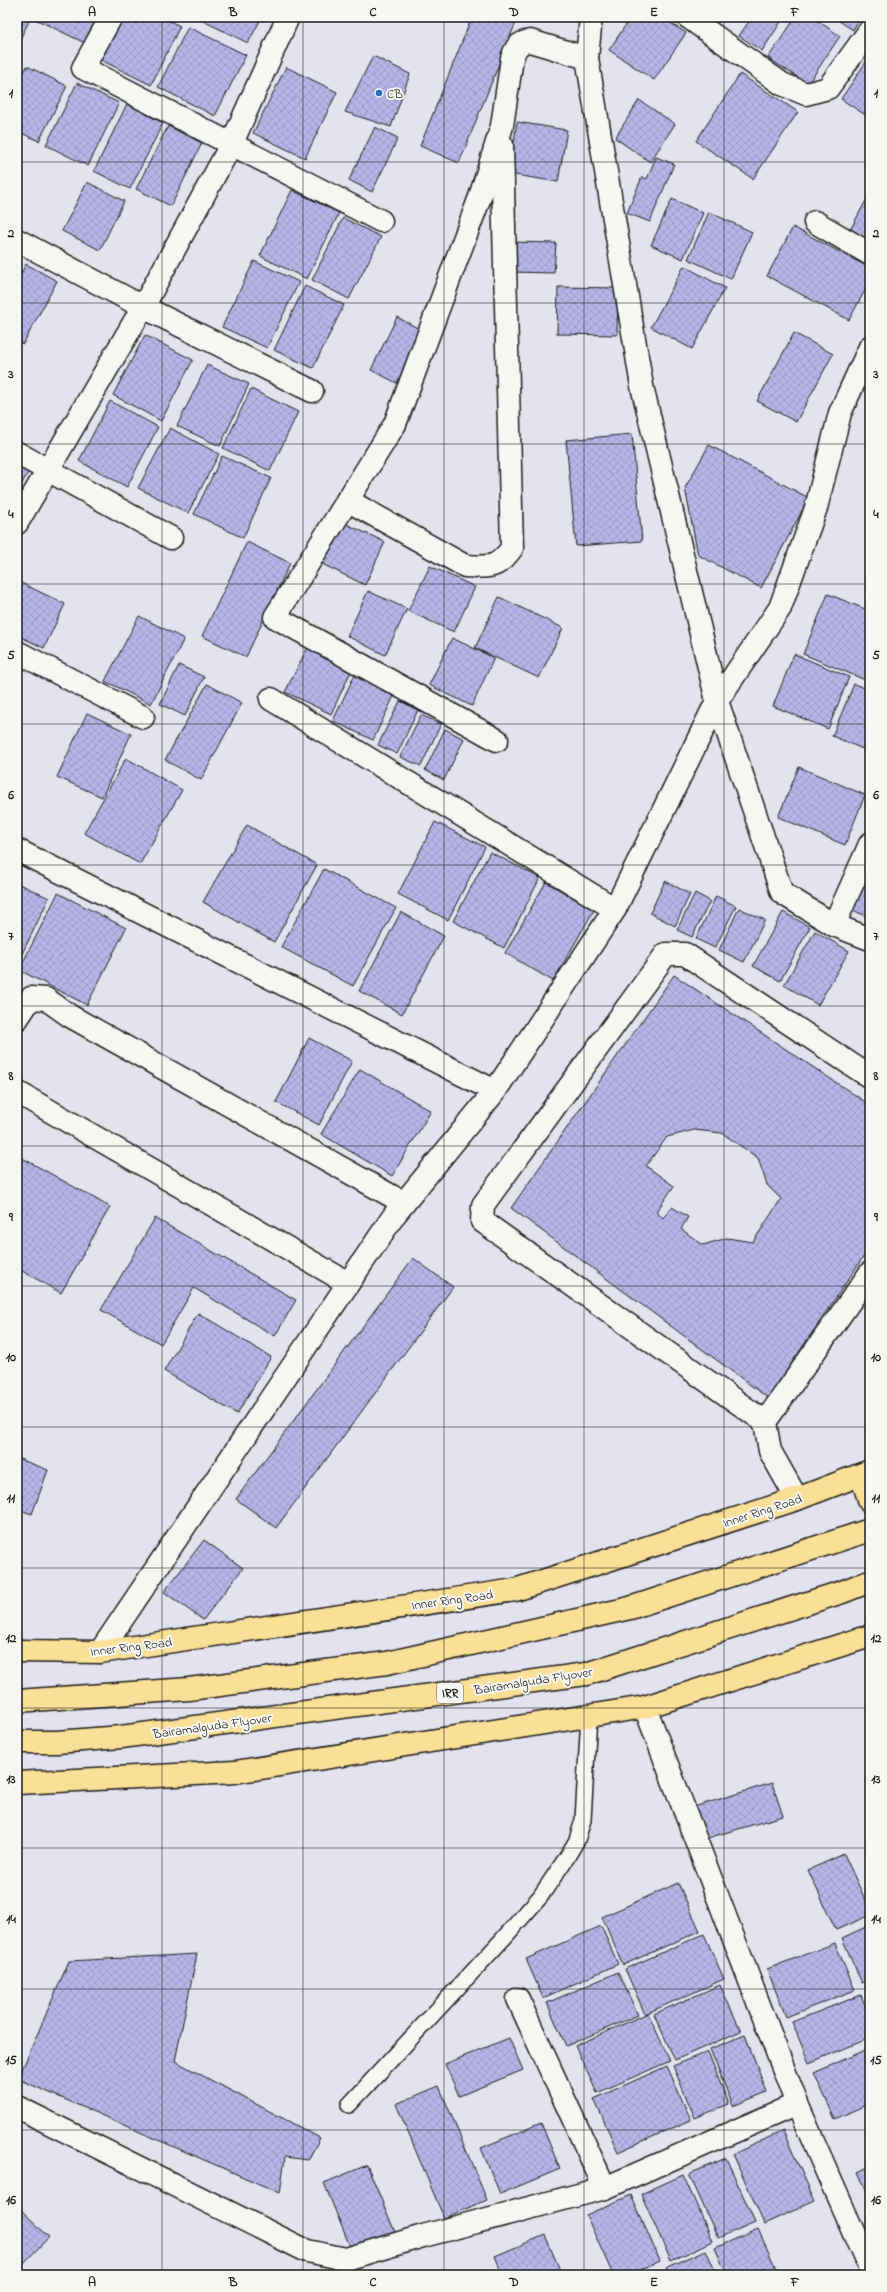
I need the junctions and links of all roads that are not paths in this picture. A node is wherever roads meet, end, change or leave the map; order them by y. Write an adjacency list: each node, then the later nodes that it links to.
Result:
1 (111, 17): 8 (street)
2 (288, 17): 8 (street)
3 (591, 17): 6 (street)
4 (688, 17): 5 (street)
5 (870, 30)
6 (587, 58): 7 (street); 23 (street)
7 (502, 126): 18 (street); 18 (street)
8 (232, 143): 9 (street); 13 (street)
9 (381, 221)
10 (815, 222): 12 (street)
11 (17, 240): 13 (street)
12 (870, 254)
13 (143, 307): 15 (street); 17 (street)
14 (870, 347): 23 (street)
15 (312, 391)
16 (17, 453): 17 (street)
17 (47, 470): 19 (street); 20 (street)
18 (347, 500): 25 (street)
19 (17, 524)
20 (171, 538)
21 (17, 652): 24 (street)
22 (271, 699): 28 (street)
23 (717, 701): 28 (street); 29 (street)
24 (143, 716)
25 (496, 740)
26 (870, 844): 29 (street)
27 (17, 850): 33 (street)
28 (616, 909): 33 (street)
29 (834, 925): 30 (street)
30 (870, 939)
31 (17, 1019): 35 (street)
32 (870, 1077): 38 (street)
33 (494, 1091): 35 (street)
34 (17, 1092): 37 (street)
35 (404, 1203): 37 (street)
36 (870, 1273): 38 (street)
37 (348, 1283): 46 (street)
38 (765, 1422): 40 (street)
39 (865, 1473): 40 (main road, Inner Ring Road); 41 (main road)
40 (797, 1499): 46 (main road, Inner Ring Road)
41 (870, 1502)
42 (870, 1530): 47 (main road)
43 (870, 1581): 50 (main road, Bairamalguda Flyover / IRR)
44 (869, 1638): 48 (main road)
45 (17, 1650): 46 (main road, Inner Ring Road)
46 (100, 1652)
47 (17, 1701)
48 (645, 1707): 49 (main road); 53 (street)
49 (588, 1716): 51 (main road); 54 (lane)
50 (17, 1742)
51 (17, 1783)
52 (518, 1999): 56 (street)
53 (797, 2104): 56 (street); 58 (street)
54 (348, 2105)
55 (17, 2107): 57 (street)
56 (605, 2188): 57 (street)
57 (345, 2267)
58 (870, 2270)

